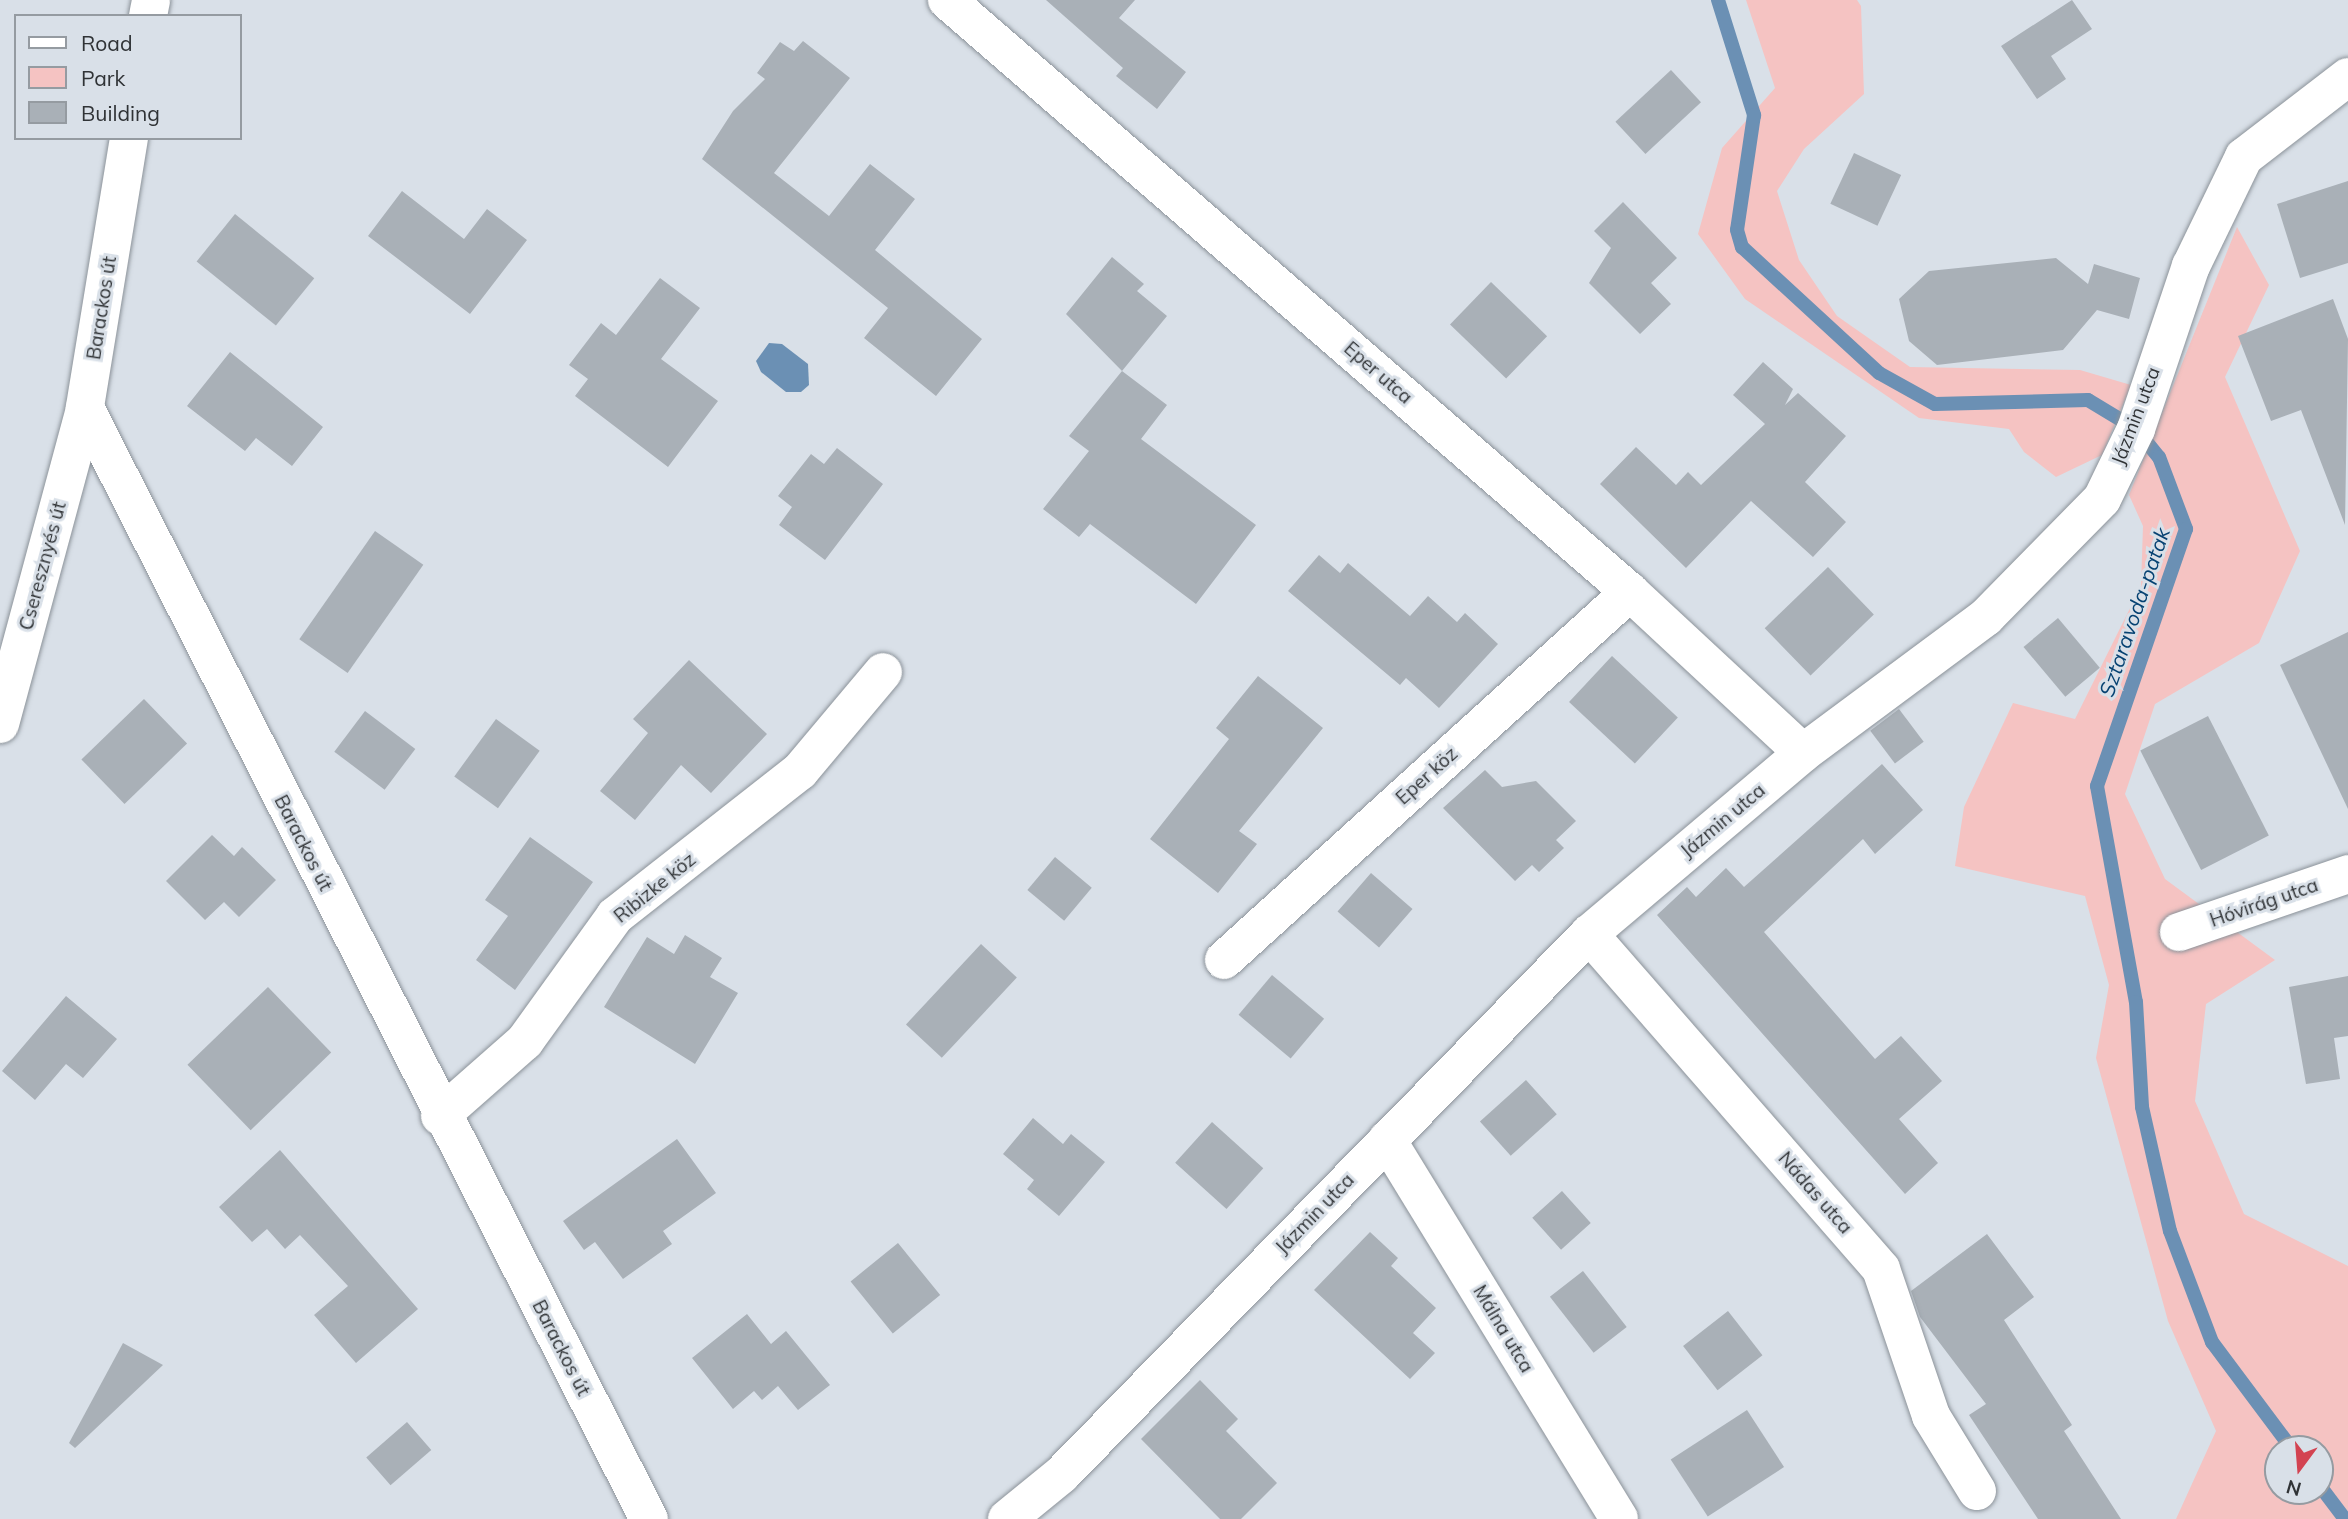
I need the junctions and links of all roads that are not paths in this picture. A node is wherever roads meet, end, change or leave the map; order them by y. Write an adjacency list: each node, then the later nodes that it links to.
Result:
1 (947, 0): 5 (street, Eper utca)
2 (2348, 77): 8 (street, Jázmin utca)
3 (129, 140): 4 (street, Barackos út)
4 (85, 408): 7 (street, Cseresznyés út); 13 (street, Barackos út)
5 (1630, 592): 8 (street, Eper utca); 12 (street, Eper köz)
6 (883, 672): 13 (street, Ribizke köz)
7 (0, 724)
8 (1803, 753): 11 (street, Jázmin utca)
9 (2348, 874): 10 (street, Hóvirág utca)
10 (2179, 932)
11 (1590, 934): 14 (street, Jázmin utca); 15 (street, Nádas utca)
12 (1224, 960)
13 (440, 1116): 16 (street, Barackos út)
14 (1387, 1140): 17 (street, Jázmin utca); 18 (street, Málna utca)
15 (1977, 1491)
16 (649, 1519)
17 (1007, 1519)
18 (1619, 1519)

